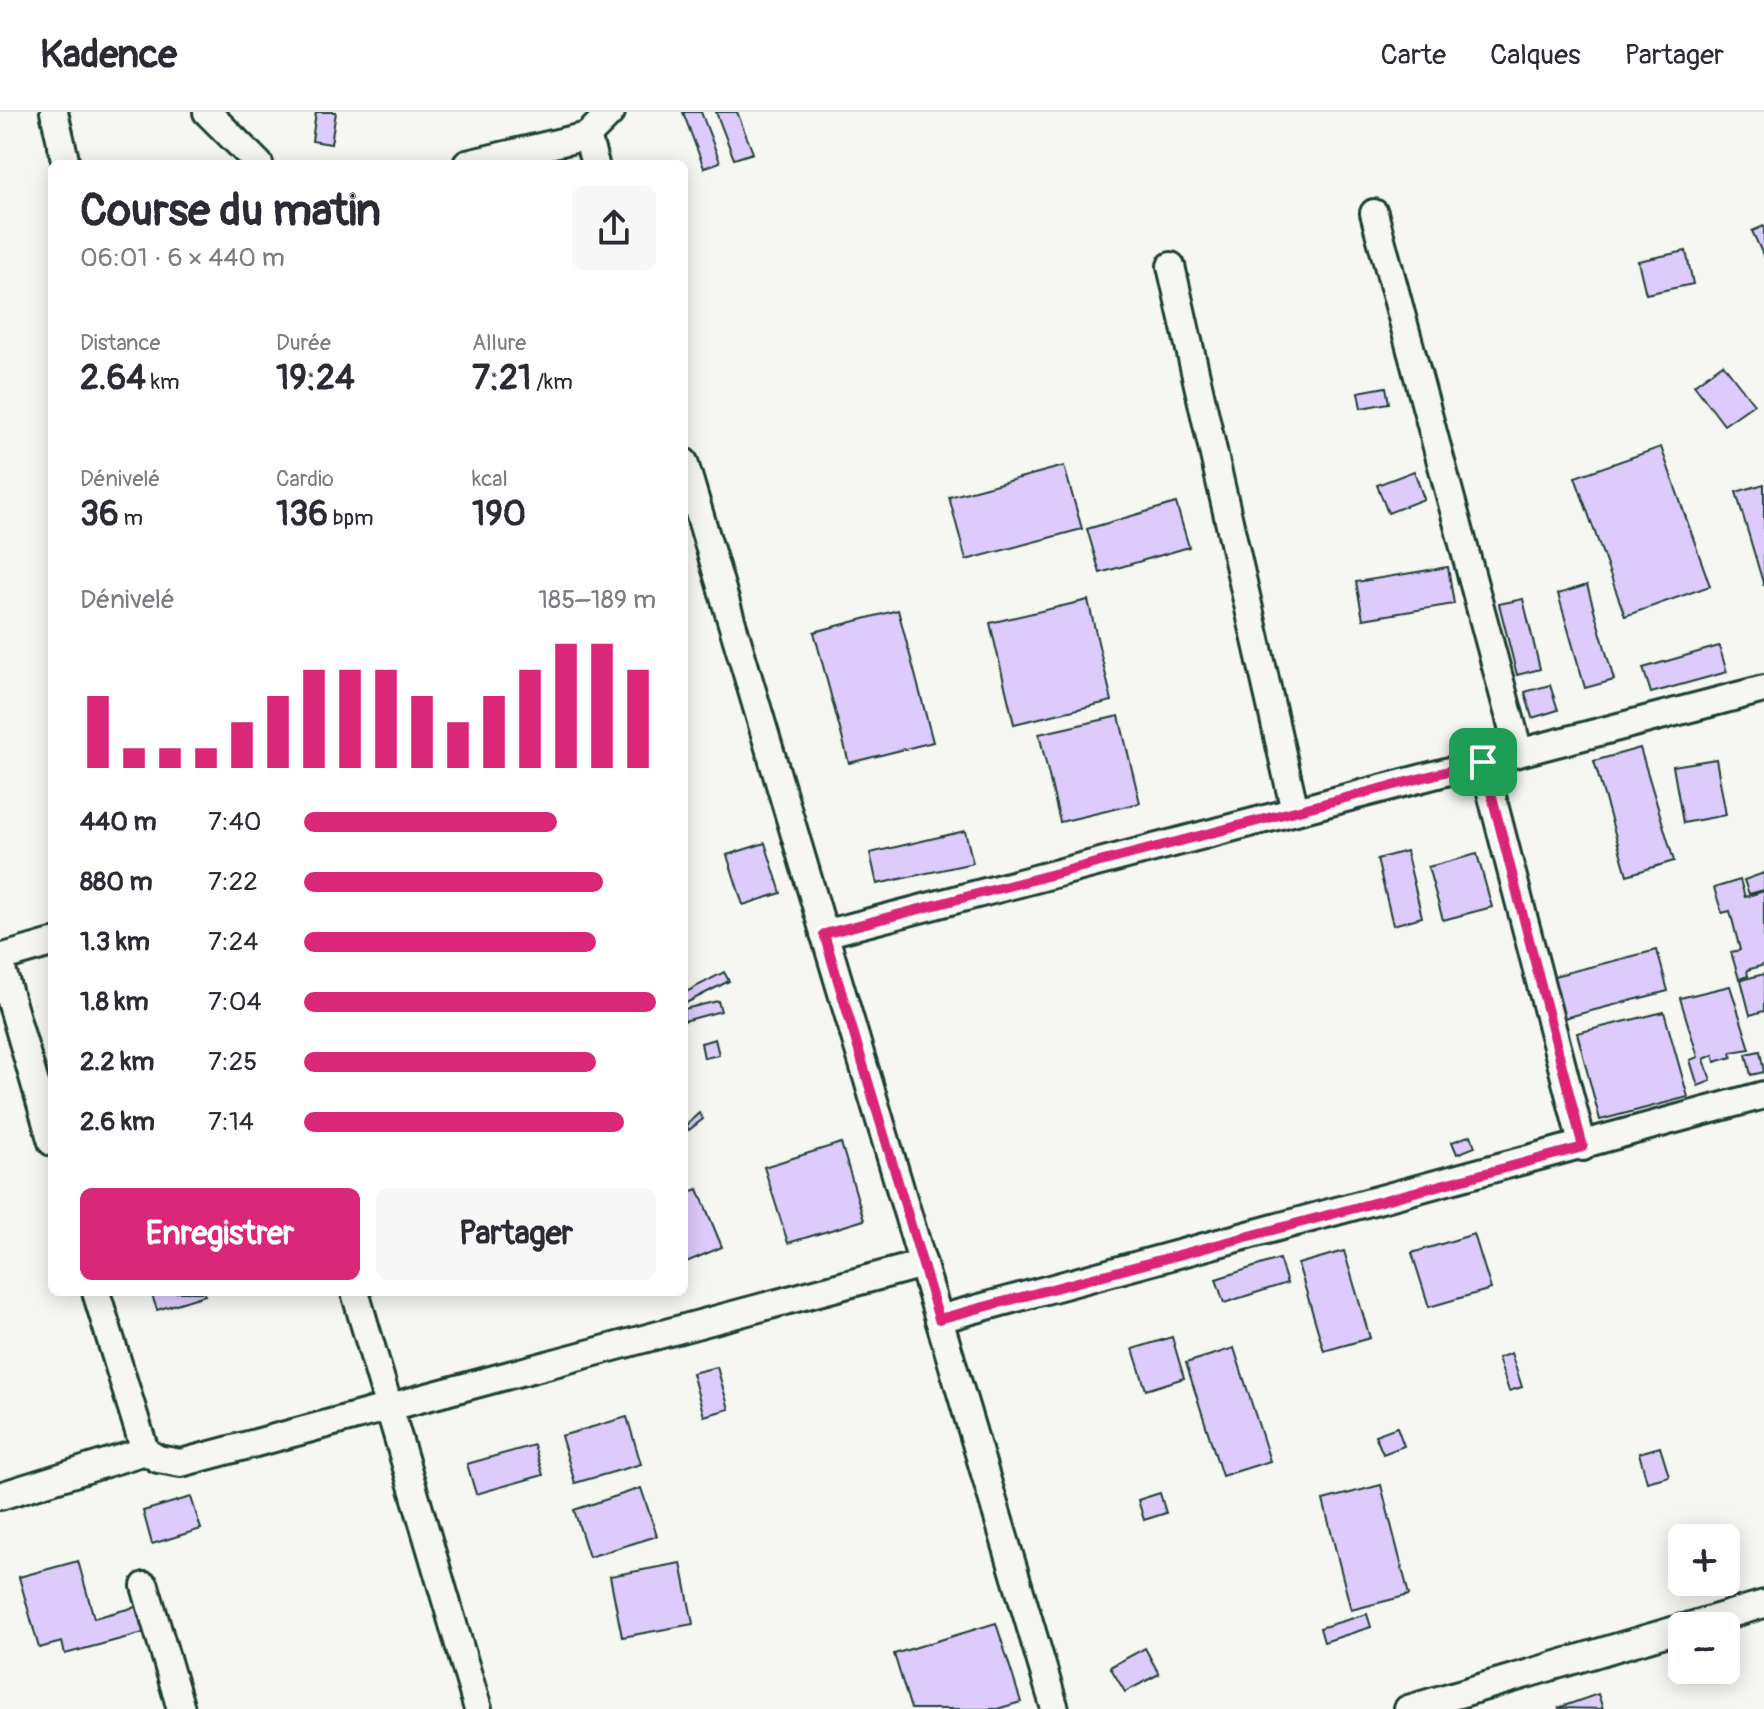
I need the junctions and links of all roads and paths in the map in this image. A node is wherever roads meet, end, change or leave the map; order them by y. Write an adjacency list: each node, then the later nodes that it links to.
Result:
1 (54, 112): 5 (street)
2 (207, 112): 6 (street)
3 (611, 112): 4 (street)
4 (587, 136): 7 (street); 8 (street)
5 (65, 160)
6 (255, 160)
7 (484, 160)
8 (594, 160)
9 (1374, 213): 13 (street)
10 (1171, 266): 15 (street)
11 (688, 475): 16 (street)
12 (1764, 689): 13 (street)
13 (1519, 752): 14 (street)
14 (1483, 762): 15 (street); 21 (street)
15 (1295, 811): 16 (street)
16 (824, 934): 22 (street)
17 (48, 944): 18 (street)
18 (0, 961): 20 (street)
19 (1764, 1095): 21 (street)
20 (48, 1128)
21 (1583, 1147): 25 (street)
22 (923, 1264): 25 (street); 26 (street)
23 (97, 1296): 27 (street)
24 (356, 1296): 26 (street)
25 (939, 1319): 35 (street)
26 (389, 1407): 27 (street); 34 (street)
27 (145, 1451): 28 (street)
28 (0, 1496)
29 (145, 1586): 33 (street)
30 (1764, 1604): 31 (street)
31 (1737, 1612)
32 (1668, 1632): 36 (street)
33 (181, 1709)
34 (478, 1709)
35 (1055, 1709)
36 (1408, 1709)

